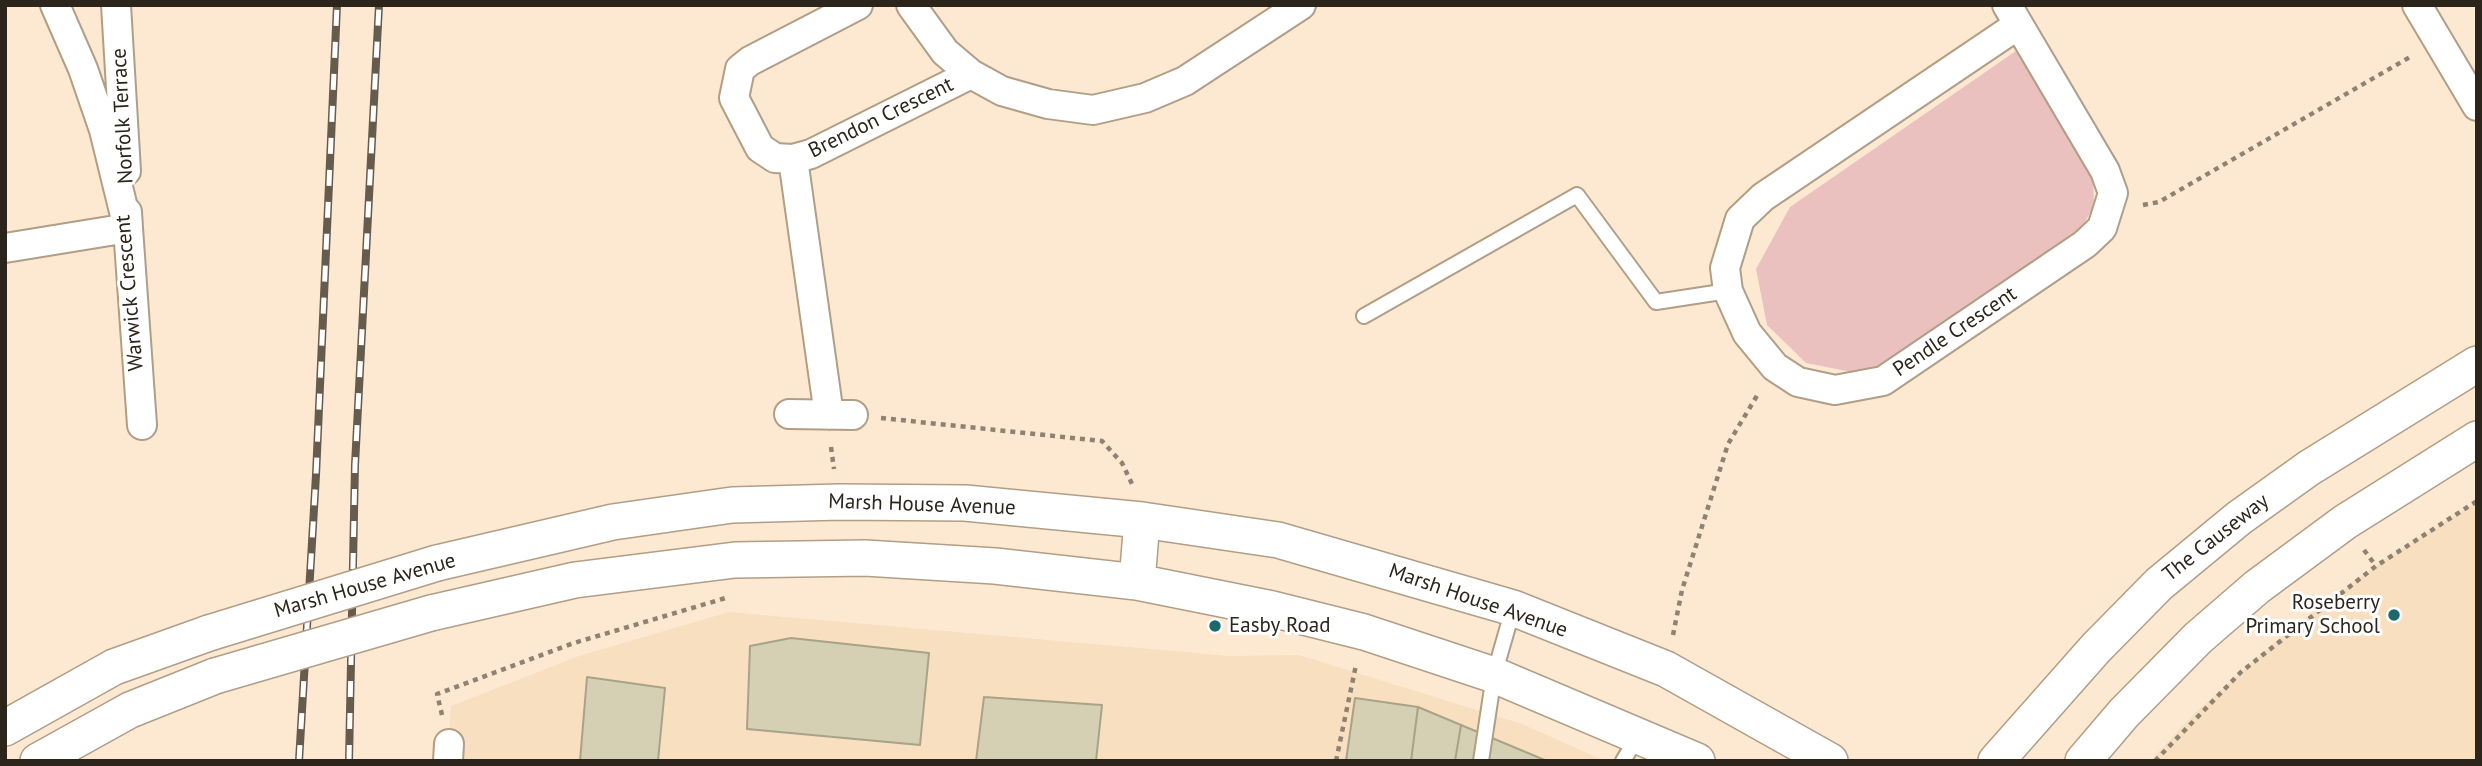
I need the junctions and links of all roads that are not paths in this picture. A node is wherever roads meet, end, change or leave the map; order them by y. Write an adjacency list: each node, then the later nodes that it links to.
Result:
1 (55, 5): 11 (street, Warwick Crescent)
2 (116, 5): 11 (street, Norfolk Terrace)
3 (858, 5): 10 (street, Brendon Crescent)
4 (911, 5): 8 (street, Brendon Crescent)
5 (1301, 5): 8 (street, Brendon Crescent)
6 (2417, 5): 9 (street)
7 (2013, 15): 13 (street, Pendle Crescent); 13 (street, Pendle Crescent)
8 (971, 74): 10 (street, Brendon Crescent)
9 (2477, 106)
10 (793, 159): 16 (street)
11 (128, 228): 12 (street); 17 (street, Warwick Crescent)
12 (5, 248)
13 (1728, 291): 14 (lane)
14 (1364, 316)
15 (2477, 364): 29 (street, The Causeway)
16 (789, 414)
17 (142, 425)
18 (2477, 439): 30 (street)
19 (1142, 520): 20 (street); 21 (street, Marsh House Avenue); 23 (street, Marsh House Avenue, bridge)
20 (1137, 582): 22 (street); 25 (street, bridge)
21 (1513, 608): 22 (lane); 28 (street, Marsh House Avenue)
22 (1494, 675): 24 (street); 26 (lane)
23 (5, 728)
24 (1631, 748): 27 (street)
25 (38, 761)
26 (1481, 761)
27 (1697, 761)
28 (1830, 761)
29 (1996, 761)
30 (2083, 761)

